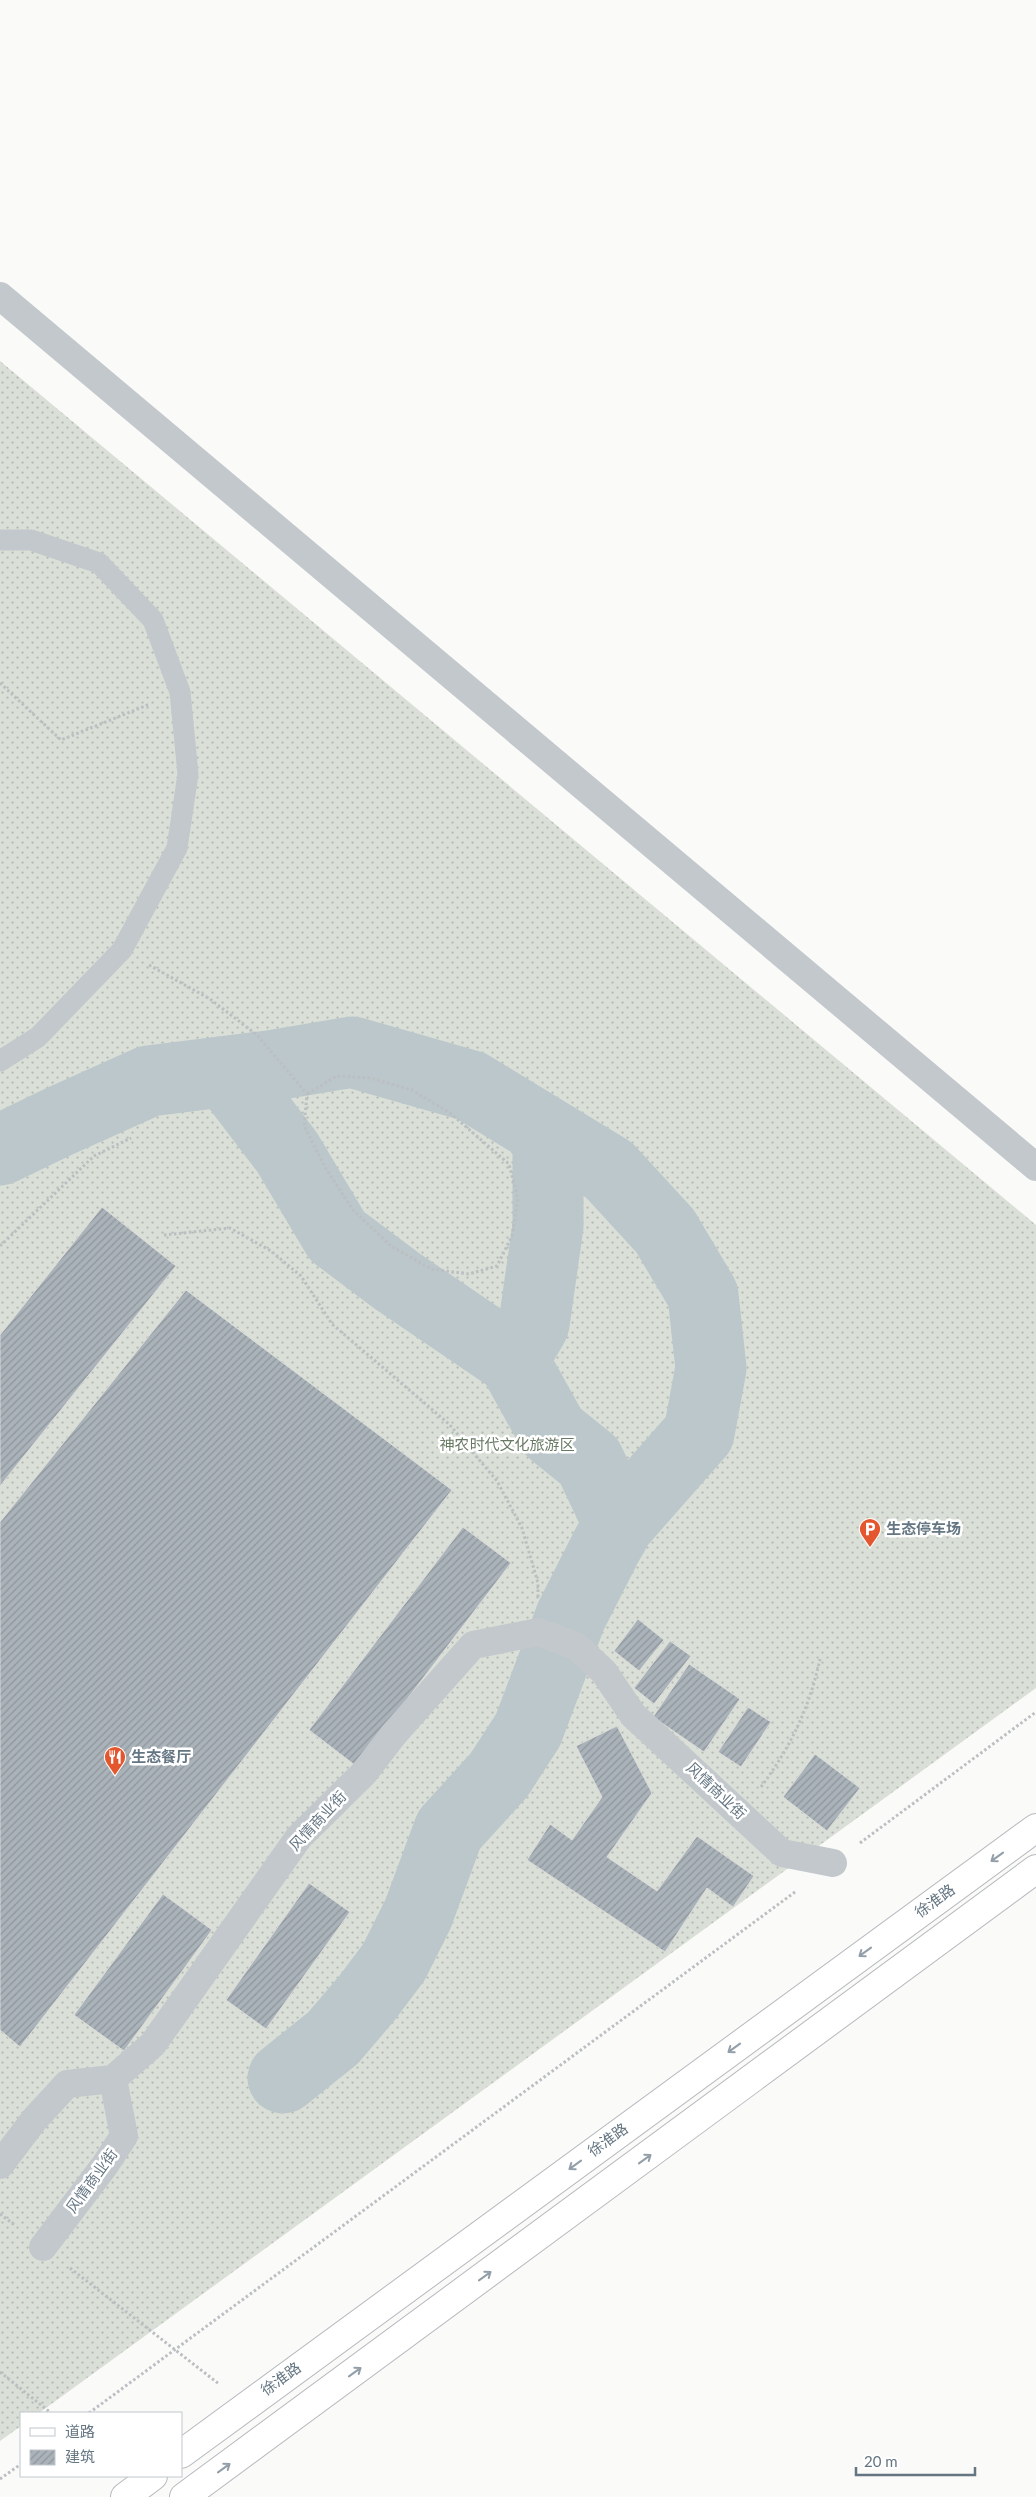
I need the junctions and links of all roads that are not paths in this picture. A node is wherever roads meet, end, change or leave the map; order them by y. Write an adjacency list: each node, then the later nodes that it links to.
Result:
1 (0, 296): 4 (street)
2 (0, 540): 3 (lane)
3 (0, 1060)
4 (1036, 1167)
5 (1036, 1828): 11 (main road, 徐淮路, one-way to 11)
6 (833, 1863): 8 (street, 风情商业街)
7 (1036, 1869): 14 (main road, one-way to 7)
8 (113, 2079): 9 (street); 10 (street, 风情商业街)
9 (0, 2164)
10 (43, 2247)
11 (182, 2453)
12 (152, 2477): 13 (main road)
13 (125, 2497)
14 (184, 2497)

